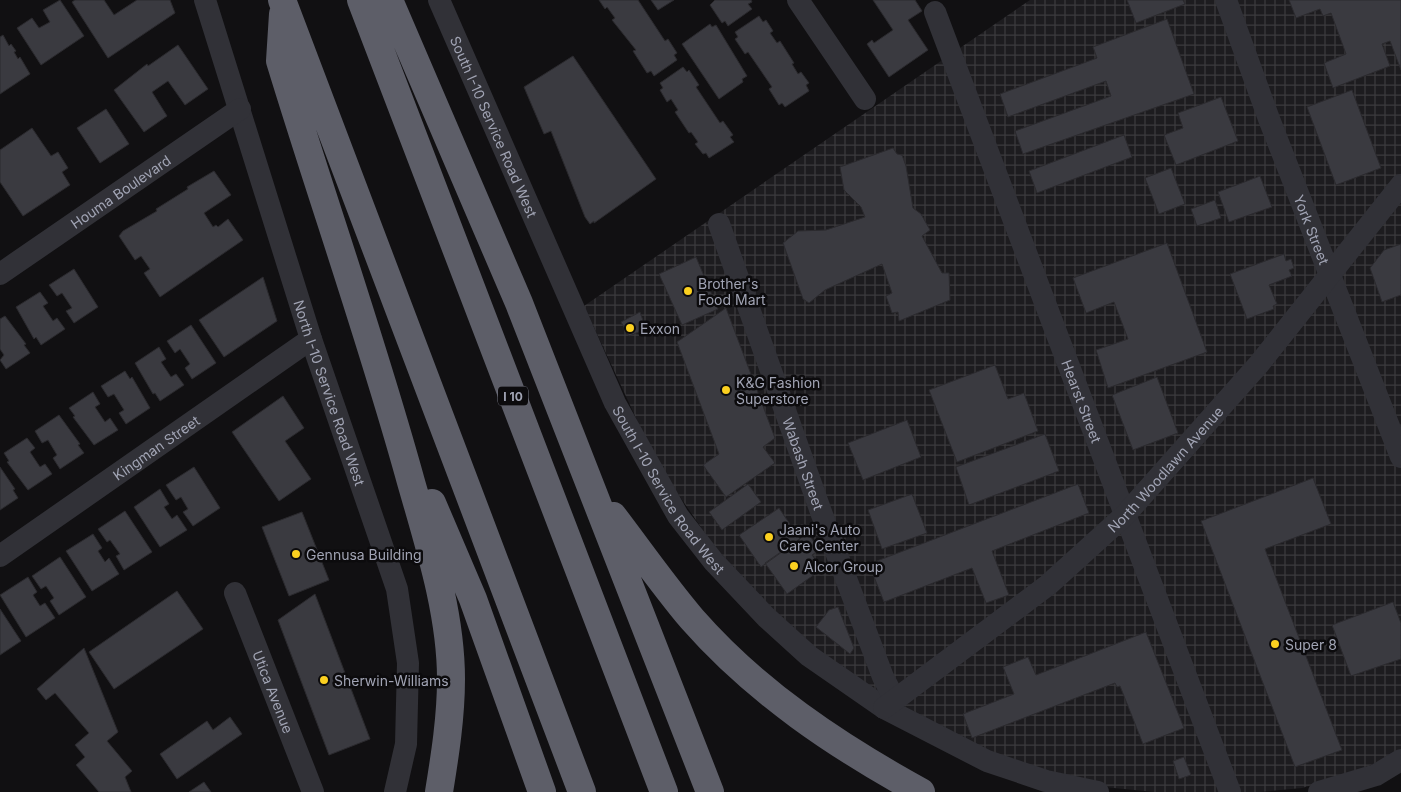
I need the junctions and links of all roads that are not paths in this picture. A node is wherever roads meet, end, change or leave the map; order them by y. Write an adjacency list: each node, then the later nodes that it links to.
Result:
1 (205, 0): 10 (street, North I-10 Service Road West)
2 (362, 0): 29 (highway, I 10)
3 (389, 0): 18 (highway)
4 (439, 0): 22 (street, South I-10 Service Road West)
5 (798, 0): 9 (street)
6 (1226, 0): 13 (street, York Street)
7 (282, 2): 16 (highway); 28 (highway)
8 (935, 12): 19 (street, Hearst Street)
9 (865, 99)
10 (240, 109): 14 (street, Houma Boulevard); 15 (street, North I-10 Service Road West)
11 (1401, 185): 13 (street, North Woodlawn Avenue)
12 (719, 224): 22 (street, Wabash Street)
13 (1330, 273): 17 (street, York Street); 19 (street, North Woodlawn Avenue)
14 (0, 274)
15 (311, 339): 20 (street, Kingman Street); 25 (street, North I-10 Service Road West)
16 (392, 409): 26 (highway); 27 (highway)
17 (1401, 457)
18 (594, 491): 30 (highway); 31 (highway)
19 (1125, 515): 22 (street, North Woodlawn Avenue); 33 (street, Hearst Street)
20 (0, 556)
21 (235, 592): 24 (street, Utica Avenue)
22 (890, 704): 32 (street, South I-10 Service Road West)
23 (1401, 760): 34 (street)
24 (313, 792)
25 (395, 792)
26 (439, 792)
27 (542, 792)
28 (582, 792)
29 (664, 792)
30 (710, 792)
31 (921, 792)
32 (1098, 792)
33 (1230, 792)
34 (1319, 792)

